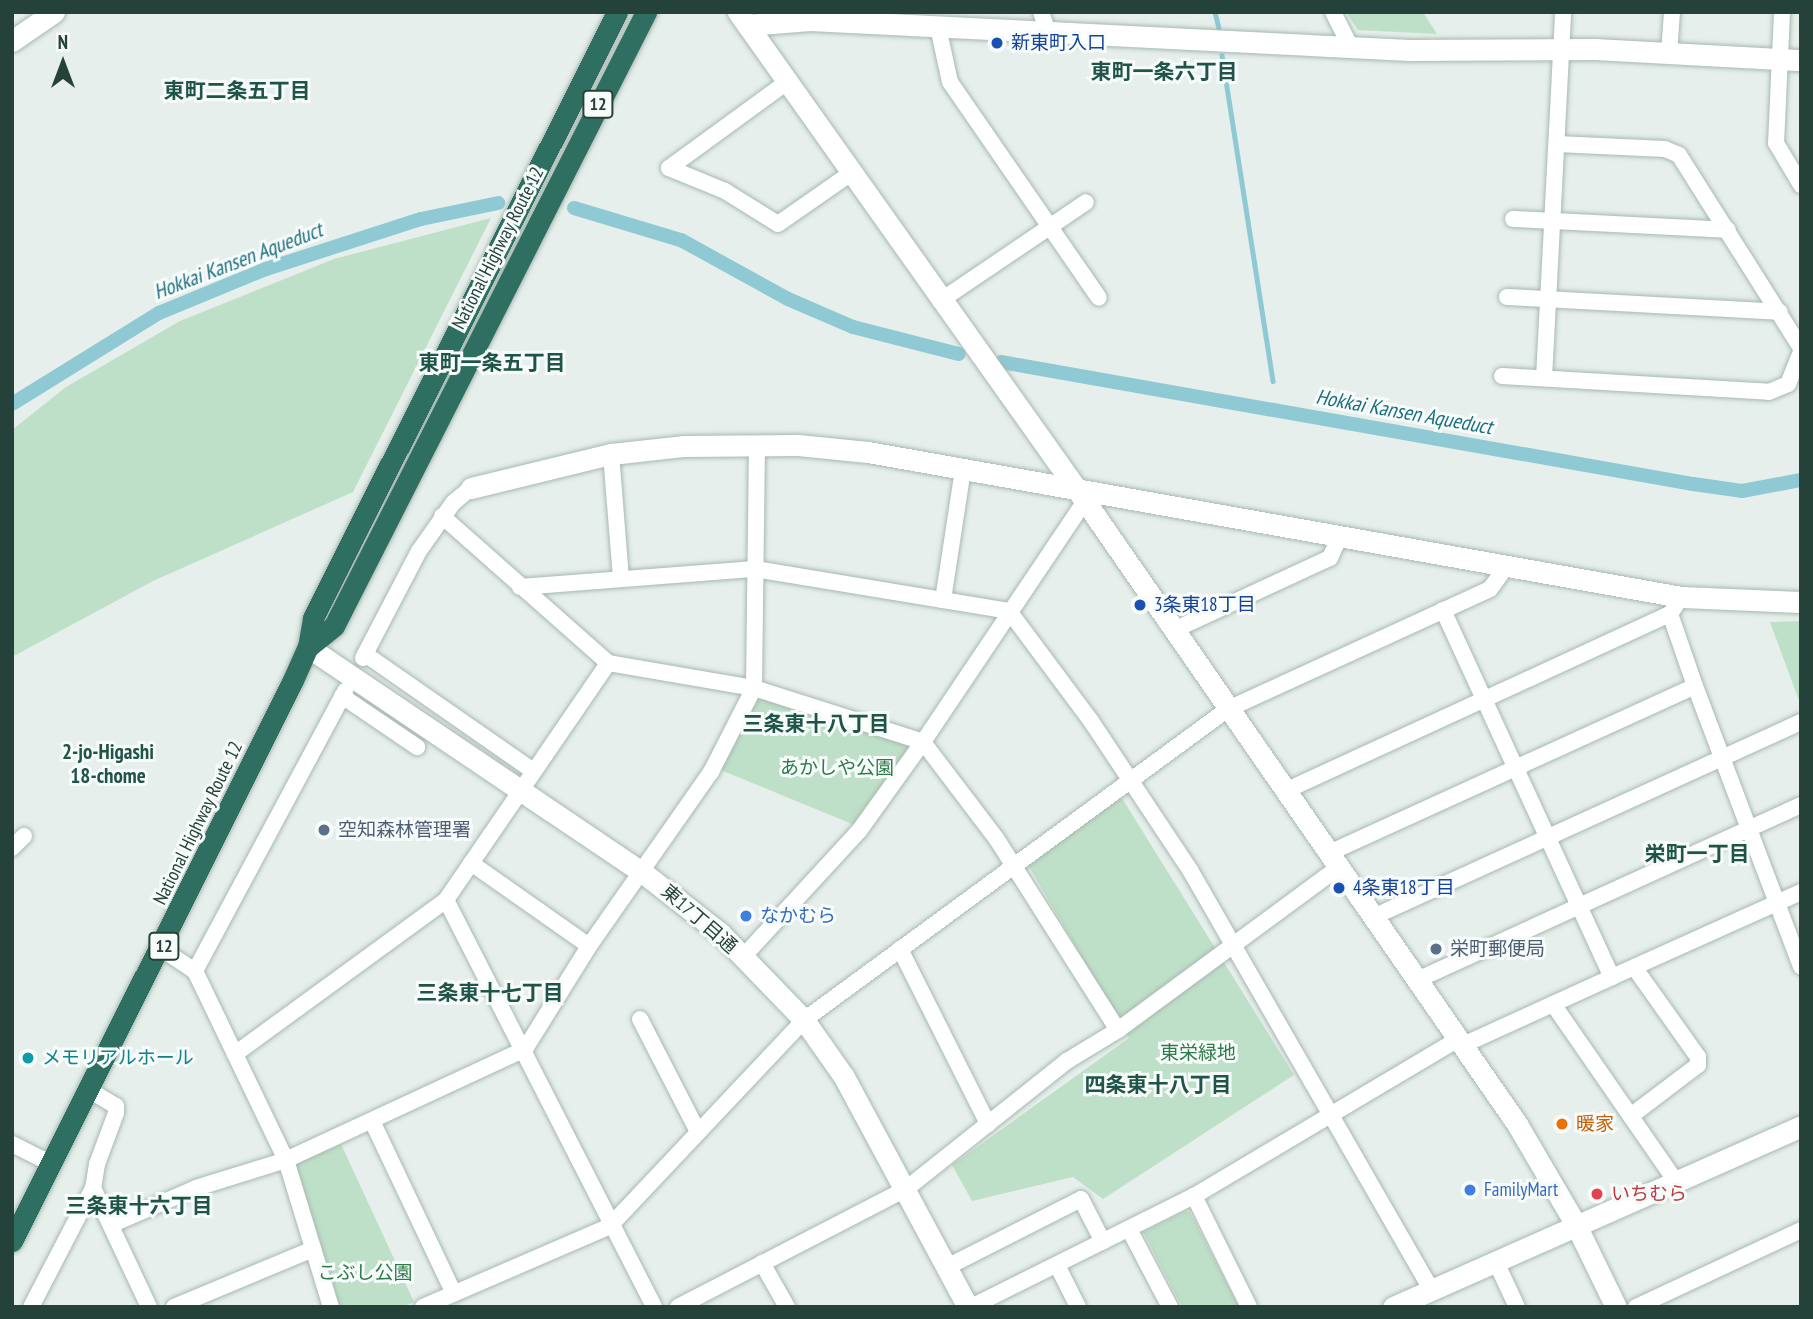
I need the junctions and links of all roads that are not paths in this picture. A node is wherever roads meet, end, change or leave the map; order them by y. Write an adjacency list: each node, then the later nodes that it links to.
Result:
1 (54, 12): 12 (street)
2 (617, 12): 52 (highway, National Highway Route 12 / 12)
3 (646, 12): 52 (highway, National Highway Route 12 / 12)
4 (1333, 12): 13 (street)
5 (1672, 12): 15 (street)
6 (1782, 12): 16 (street)
7 (1561, 14): 14 (street)
8 (843, 17): 9 (street); 11 (street)
9 (742, 19): 18 (street)
10 (1044, 22): 11 (street); 13 (street)
11 (938, 27): 25 (street)
12 (12, 41)
13 (1351, 48): 14 (street)
14 (1563, 49): 15 (street); 19 (street)
15 (1670, 54): 16 (street)
16 (1779, 60): 17 (street); 21 (street)
17 (1801, 60)
18 (787, 82): 20 (street); 20 (street)
19 (1557, 144): 24 (street); 26 (street)
20 (850, 173): 30 (street)
21 (1801, 185)
22 (1086, 202): 25 (street)
23 (1513, 219): 24 (street)
24 (1553, 221): 26 (street); 29 (street)
25 (1049, 226): 28 (street); 30 (street)
26 (1728, 230): 31 (street)
27 (1507, 297): 29 (street)
28 (1099, 298)
29 (1548, 299): 31 (street); 34 (street)
30 (940, 301): 39 (street)
31 (1780, 312): 32 (street)
32 (1801, 349): 34 (street)
33 (1502, 376): 34 (street)
34 (1544, 378)
35 (757, 444): 36 (street); 37 (street); 43 (street)
36 (611, 454): 38 (street); 44 (street)
37 (963, 469): 39 (street); 46 (street)
38 (471, 488): 40 (street)
39 (1081, 495): 41 (street); 50 (street); 51 (street)
40 (442, 516): 45 (street); 63 (street)
41 (1339, 538): 42 (street); 51 (street)
42 (1506, 567): 48 (street); 49 (street)
43 (755, 569): 44 (street); 46 (street); 55 (street)
44 (621, 579): 45 (street)
45 (520, 587): 53 (street)
46 (943, 600): 50 (street)
47 (1801, 602): 48 (street)
48 (1675, 605): 54 (street); 56 (street)
49 (1443, 610): 56 (street); 57 (street)
50 (1009, 611): 59 (street); 64 (street)
51 (1174, 630): 57 (street)
52 (308, 648): 65 (street, 東17丁目通); 83 (highway, National Highway Route 12 / 12)
53 (608, 663): 55 (street); 63 (street)
54 (1695, 686): 61 (street); 62 (street)
55 (754, 688): 59 (street); 75 (street)
56 (1483, 700): 62 (street); 66 (street)
57 (1228, 709): 64 (street); 66 (street)
58 (1801, 722): 61 (street)
59 (923, 742): 74 (street); 85 (street)
60 (416, 747): 88 (street)
61 (1722, 757): 68 (street); 70 (street)
62 (1514, 769): 70 (street); 72 (street)
63 (532, 770): 65 (street)
64 (1131, 782): 74 (street); 82 (street)
65 (519, 788): 73 (street); 75 (street, 東17丁目通)
66 (1284, 791): 72 (street)
67 (1801, 805): 68 (street)
68 (1749, 829): 78 (street); 79 (street)
69 (24, 836): 71 (street)
70 (1546, 838): 79 (street); 80 (street)
71 (12, 848)
72 (1333, 860): 80 (street); 82 (street)
73 (471, 863): 77 (street); 81 (street)
74 (1013, 866): 84 (street); 94 (street)
75 (642, 872): 81 (street); 85 (street, 東17丁目通)
76 (1801, 892): 78 (street)
77 (446, 900): 96 (street); 97 (street)
78 (1776, 903): 86 (street); 87 (street)
79 (1580, 909): 89 (street); 90 (street)
80 (1373, 917): 90 (street)
81 (589, 946): 96 (street)
82 (1234, 947): 94 (street); 99 (street)
83 (162, 949): 88 (street); 98 (highway, National Highway Route 12 / 12)
84 (900, 949): 93 (street); 102 (street)
85 (743, 957): 93 (street, 東17丁目通)
86 (1634, 967): 89 (street); 100 (street)
87 (1801, 967)
88 (195, 971): 97 (street)
89 (1612, 977): 91 (street)
90 (1418, 980): 95 (street)
91 (1553, 1004): 95 (street); 100 (street)
92 (639, 1019): 104 (street)
93 (804, 1020): 104 (street); 110 (street, 東17丁目通)
94 (1118, 1030): 102 (street)
95 (1460, 1042): 99 (street); 113 (street)
96 (525, 1049): 101 (street); 114 (street)
97 (235, 1054): 106 (street)
98 (89, 1090): 107 (highway, National Highway Route 12 / 12); 109 (street)
99 (1331, 1114): 111 (street); 124 (street)
100 (1632, 1115): 108 (street)
101 (372, 1121): 106 (street); 125 (street)
102 (988, 1124): 110 (street)
103 (1801, 1126): 108 (street)
104 (698, 1132): 114 (street)
105 (12, 1144): 107 (street)
106 (286, 1160): 112 (street); 119 (street)
107 (52, 1164): 117 (highway, National Highway Route 12 / 12)
108 (1677, 1183): 113 (street)
109 (93, 1188): 112 (street); 127 (street)
110 (906, 1189): 121 (street); 123 (street, 東17丁目通)
111 (1195, 1196): 115 (street); 137 (street)
112 (113, 1224): 128 (street)
113 (1576, 1225): 120 (street); 140 (street)
114 (610, 1227): 125 (street); 126 (street)
115 (1129, 1228): 118 (street); 136 (street)
116 (1801, 1230): 141 (street)
117 (12, 1241)
118 (1103, 1242): 122 (street); 123 (street)
119 (313, 1249): 129 (street); 130 (street)
120 (1496, 1262): 124 (street); 139 (street)
121 (762, 1263): 132 (street); 133 (street)
122 (1057, 1265): 134 (street); 135 (street)
123 (947, 1267): 134 (street, 東17丁目通)
124 (1431, 1289): 138 (street)
125 (454, 1294): 131 (street)
126 (651, 1306)
127 (31, 1307)
128 (149, 1307)
129 (174, 1307)
130 (331, 1307)
131 (423, 1307)
132 (678, 1307)
133 (786, 1307)
134 (969, 1307)
135 (1078, 1307)
136 (1170, 1307)
137 (1249, 1307)
138 (1393, 1307)
139 (1517, 1307)
140 (1615, 1307)
141 (1636, 1307)

